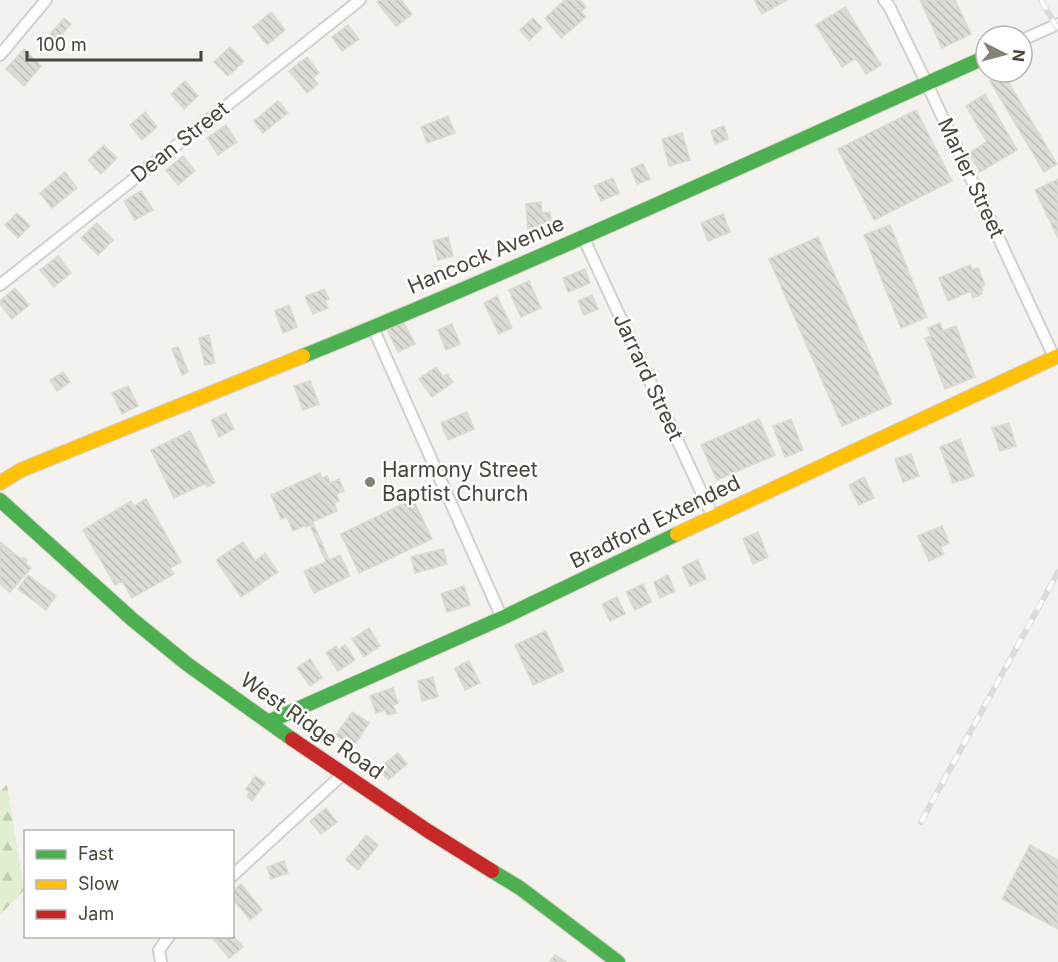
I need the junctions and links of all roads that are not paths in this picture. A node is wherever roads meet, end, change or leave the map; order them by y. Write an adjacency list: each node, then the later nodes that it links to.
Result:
1 (46, 0): 6 (street)
2 (360, 0): 10 (street, Dean Street)
3 (884, 0): 8 (street, Marler Street)
4 (1058, 24): 5 (street)
5 (1034, 35)
6 (0, 55)
7 (974, 62): 8 (street, Hancock Avenue)
8 (927, 84): 9 (street, Hancock Avenue); 12 (street, Marler Street)
9 (582, 237): 11 (street, Hancock Avenue); 15 (street, Jarrard Street)
10 (0, 285)
11 (373, 328): 13 (street, Hancock Avenue); 16 (street)
12 (1056, 357): 15 (street, Bradford Extended)
13 (0, 483)
14 (0, 500): 17 (street, West Ridge Road)
15 (712, 517): 16 (street, Bradford Extended)
16 (502, 618): 17 (street, Bradford Extended)
17 (268, 722): 18 (street, West Ridge Road)
18 (343, 774): 19 (street); 22 (street, West Ridge Road)
19 (234, 874)
20 (168, 938): 21 (street)
21 (161, 962)
22 (618, 962)

